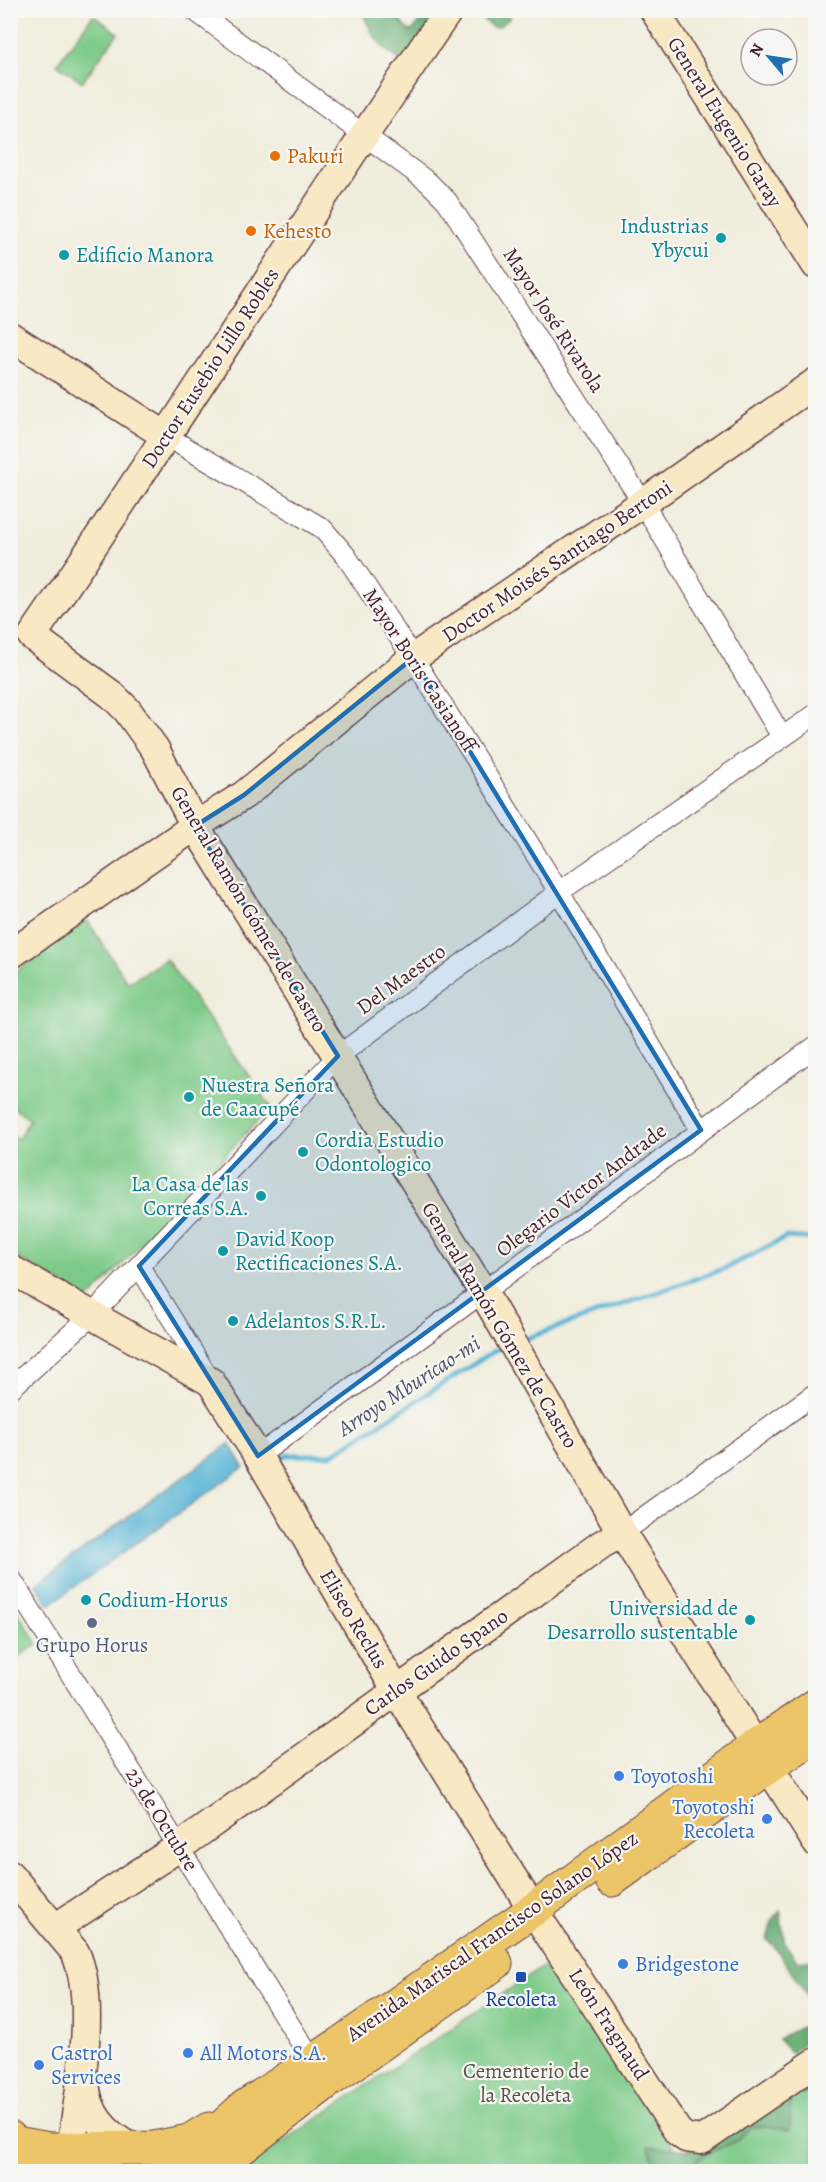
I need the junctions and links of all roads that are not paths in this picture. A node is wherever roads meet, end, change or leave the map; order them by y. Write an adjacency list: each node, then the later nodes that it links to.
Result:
1 (194, 10): 4 (street, Mayor José Rivarola)
2 (448, 10): 4 (main road, Doctor Eusebio Lillo Robles)
3 (654, 10): 5 (main road, General Eugenio Garay)
4 (363, 134): 8 (main road, Doctor Eusebio Lillo Robles); 9 (street, Mayor José Rivarola)
5 (816, 265)
6 (10, 336): 8 (main road, Mayor Boris Casianoff)
7 (816, 382): 9 (main road, Doctor Moisés Santiago Bertoni)
8 (166, 436): 10 (main road, Doctor Eusebio Lillo Robles); 11 (street, Mayor Boris Casianoff)
9 (644, 503): 11 (main road, Doctor Moisés Santiago Bertoni); 13 (street, Mayor José Rivarola)
10 (32, 636): 14 (main road, General Ramón Gómez de Castro)
11 (413, 658): 14 (main road, Doctor Moisés Santiago Bertoni); 15 (street, Mayor Boris Casianoff)
12 (816, 714): 13 (street, Del Maestro)
13 (782, 737): 15 (street, Del Maestro)
14 (195, 825): 16 (main road, Doctor Moisés Santiago Bertoni); 18 (main road, General Ramón Gómez de Castro)
15 (559, 892): 18 (street, Del Maestro); 19 (street, Mayor Boris Casianoff)
16 (14, 949)
17 (816, 1047): 19 (street, Olegario Victor Andrade)
18 (338, 1056): 20 (street, Del Maestro); 22 (main road, General Ramón Gómez de Castro)
19 (701, 1130): 22 (street, Olegario Victor Andrade)
20 (139, 1266): 23 (street, Del Maestro); 24 (street, Eliseo Reclus)
21 (10, 1269): 23 (main road)
22 (483, 1292): 27 (street, Olegario Victor Andrade); 28 (main road, General Ramón Gómez de Castro)
23 (91, 1316): 24 (main road, Eliseo Reclus); 25 (street, Del Maestro)
24 (211, 1382): 27 (main road, Eliseo Reclus)
25 (10, 1389)
26 (816, 1393): 28 (street, Carlos Guido Spano)
27 (254, 1450): 30 (main road, Eliseo Reclus)
28 (622, 1533): 30 (main road, Carlos Guido Spano); 33 (main road, General Ramón Gómez de Castro)
29 (16, 1585): 35 (street, 23 de Octubre)
30 (396, 1690): 35 (main road, Carlos Guido Spano); 37 (main road, Eliseo Reclus)
31 (816, 1705): 33 (highway, Avenida Mariscal Francisco Solano López)
32 (816, 1736): 33 (highway, Avenida Mariscal Francisco Solano López)
33 (762, 1757): 34 (main road, General Ramón Gómez de Castro); 37 (highway, Avenida Mariscal Francisco Solano López)
34 (816, 1842)
35 (179, 1847): 38 (main road, Carlos Guido Spano); 39 (street, 23 de Octubre)
36 (10, 1875): 38 (main road)
37 (539, 1918): 39 (highway, Avenida Mariscal Francisco Solano López); 40 (main road, León Fragnaud); 48 (highway, Avenida Mariscal Francisco Solano López)
38 (55, 1928): 41 (main road)
39 (314, 2062): 42 (highway, Avenida Mariscal Francisco Solano López)
40 (816, 2062)
41 (84, 2064): 44 (main road); 45 (main road)
42 (244, 2107): 44 (highway); 47 (highway, Avenida Mariscal Francisco Solano López)
43 (13, 2140): 45 (highway); 46 (main road)
44 (132, 2148): 45 (highway)
45 (69, 2160)
46 (45, 2172)
47 (173, 2172)
48 (210, 2172)

